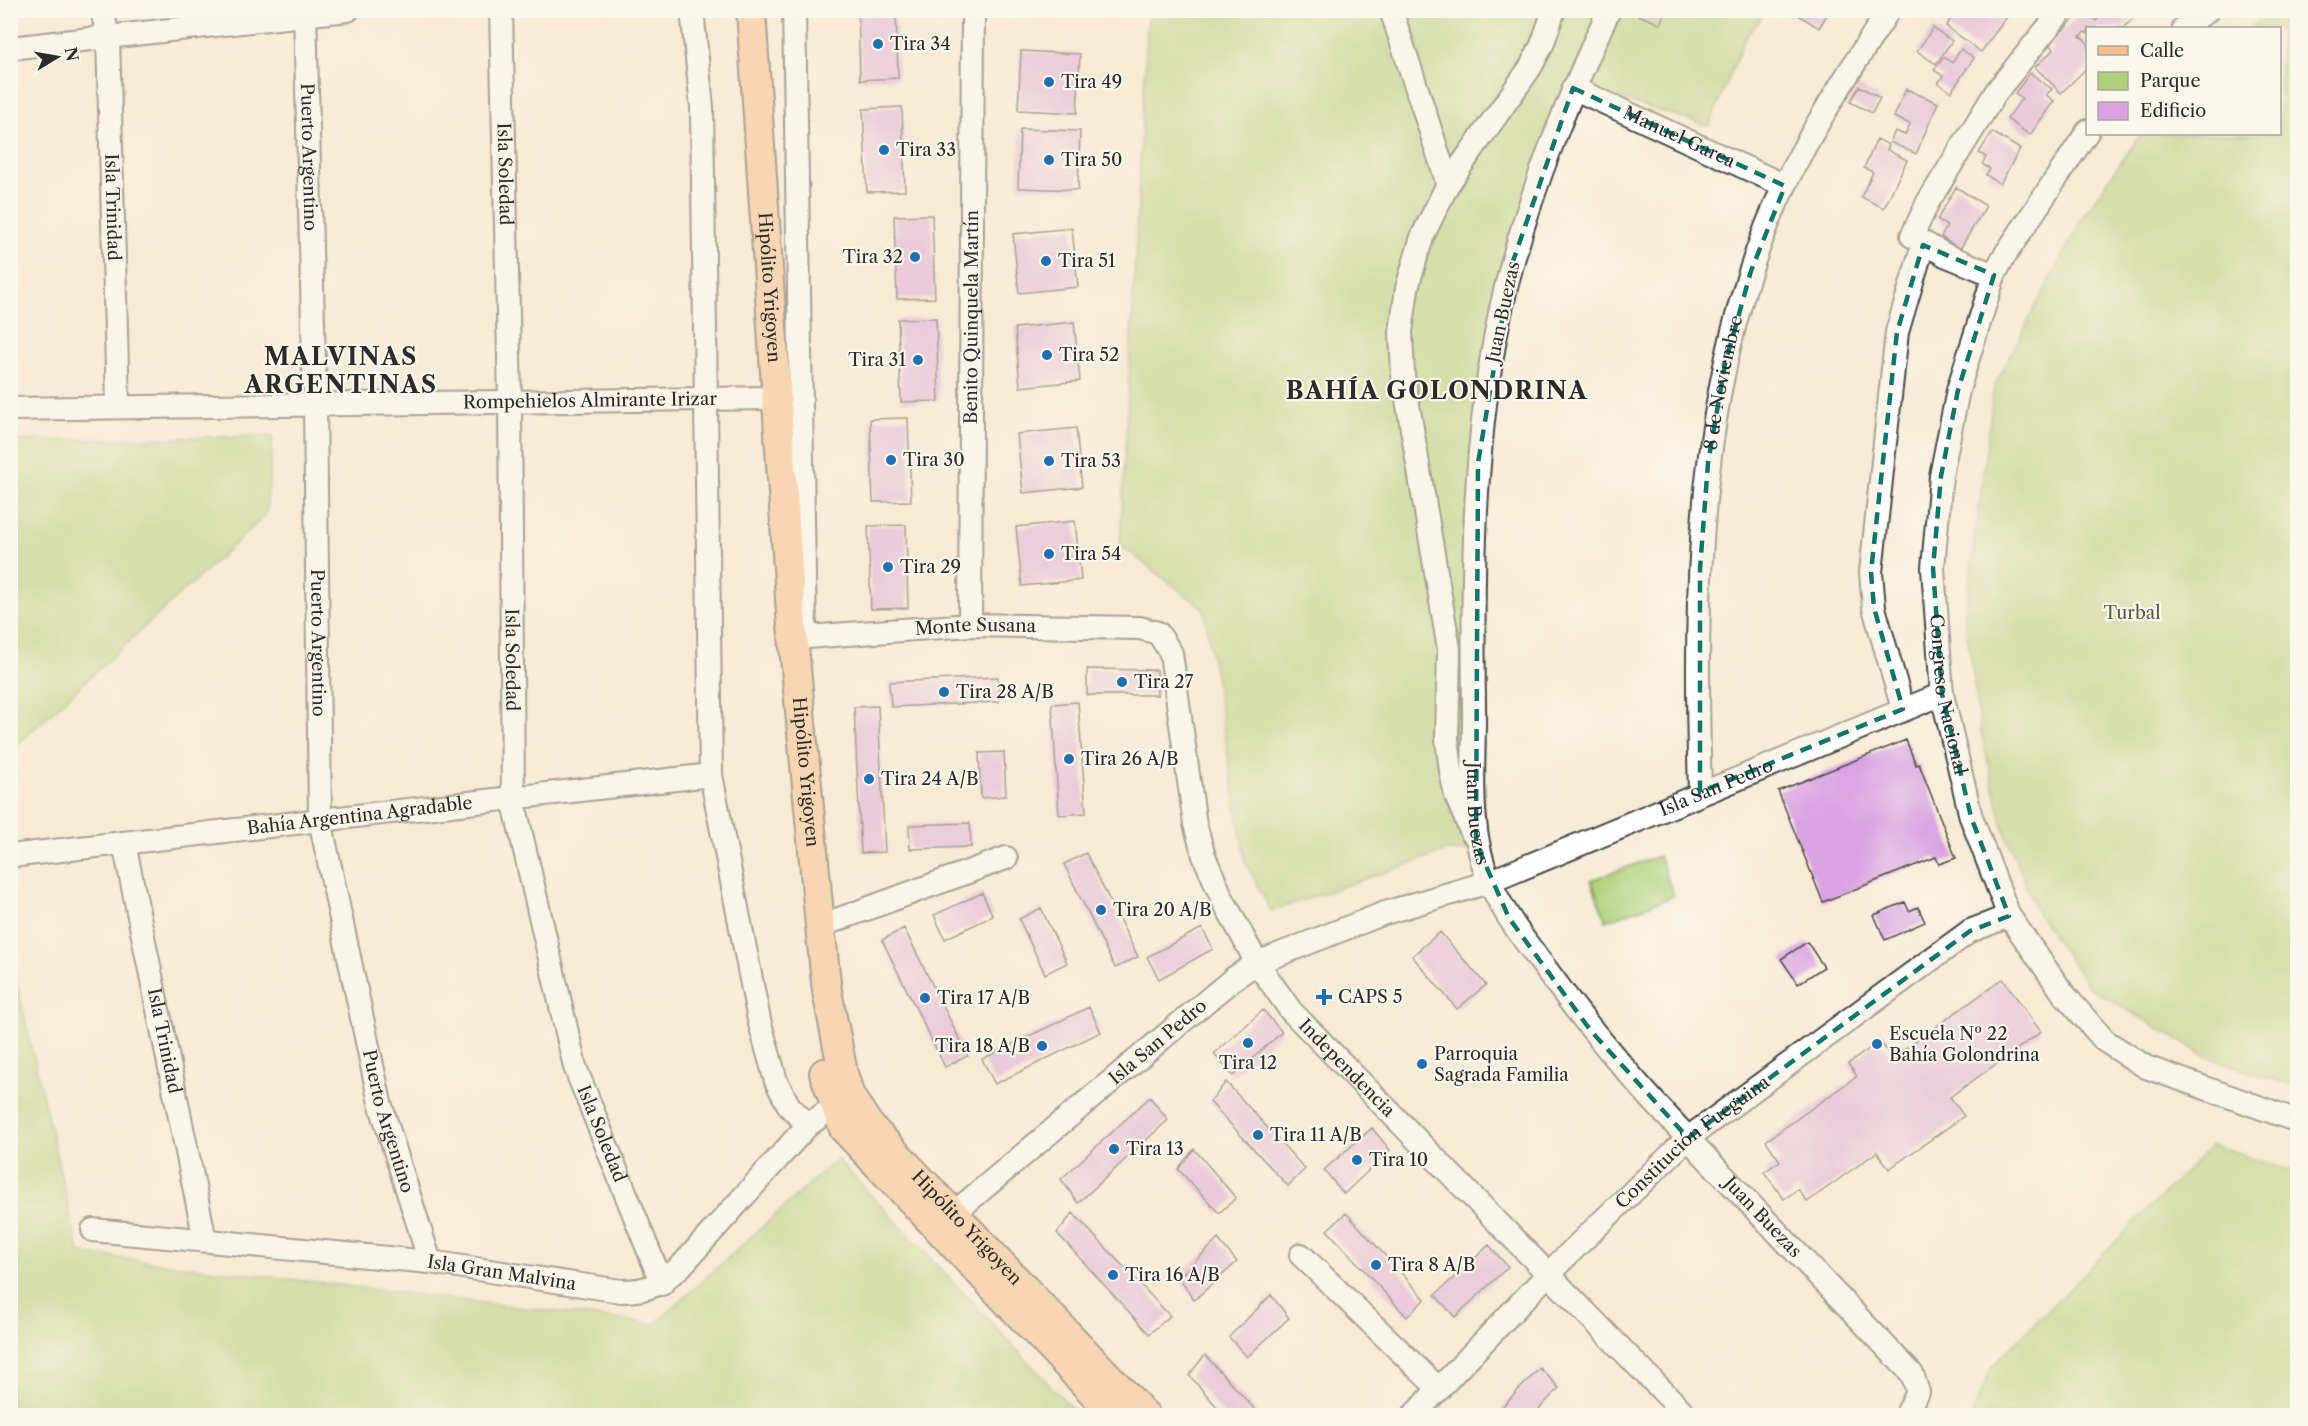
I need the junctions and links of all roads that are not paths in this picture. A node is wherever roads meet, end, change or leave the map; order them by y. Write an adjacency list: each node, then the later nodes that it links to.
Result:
1 (102, 10): 17 (street, Isla Trinidad)
2 (348, 10): 15 (street)
3 (501, 10): 27 (street, Isla Soledad)
4 (692, 10): 25 (street)
5 (736, 10): 26 (main road, Hipólito Yrigoyen)
6 (751, 10): 26 (main road, Hipólito Yrigoyen)
7 (794, 10): 33 (street)
8 (973, 10): 31 (street, Benito Quinquela Martín)
9 (1391, 10): 21 (street)
10 (1554, 10): 21 (street)
11 (1609, 10): 19 (street, Juan Buezas)
12 (1889, 10): 22 (street, 8 de Noviembre)
13 (2062, 10): 23 (street)
14 (2208, 10): 16 (street)
15 (305, 13): 17 (street); 28 (street, Puerto Argentino)
16 (2185, 27)
17 (108, 36): 18 (street); 29 (street, Isla Trinidad)
18 (10, 48)
19 (1573, 88): 22 (street, Manuel Garea); 41 (street, Juan Buezas)
20 (2086, 134): 24 (street, Congreso Nacional)
21 (1448, 184): 41 (street)
22 (1785, 186): 37 (street, 8 de Noviembre)
23 (1923, 244): 24 (street); 35 (street)
24 (1994, 275): 34 (street, Congreso Nacional)
25 (707, 398): 26 (street, Rompehielos Almirante Irizar); 27 (street, Rompehielos Almirante Irizar); 36 (street)
26 (768, 398): 33 (main road, Hipólito Yrigoyen); 48 (main road, Hipólito Yrigoyen)
27 (510, 400): 28 (street, Rompehielos Almirante Irizar); 38 (street, Isla Soledad)
28 (315, 403): 29 (street, Rompehielos Almirante Irizar); 39 (street, Puerto Argentino)
29 (118, 405): 30 (street, Rompehielos Almirante Irizar)
30 (10, 409)
31 (970, 625): 32 (street, Monte Susana); 33 (street, Monte Susana)
32 (1158, 633): 47 (street, Independencia)
33 (799, 637): 46 (main road, Hipólito Yrigoyen)
34 (1942, 694): 35 (street, Isla San Pedro); 45 (street, Congreso Nacional)
35 (1903, 709): 37 (street, Isla San Pedro)
36 (711, 775): 38 (street, Bahía Argentina Agradable); 50 (street)
37 (1700, 792): 44 (street, Isla San Pedro)
38 (513, 799): 39 (street, Bahía Argentina Agradable); 58 (street, Isla Soledad)
39 (320, 820): 40 (street, Bahía Argentina Agradable); 56 (street, Puerto Argentino)
40 (124, 843): 42 (street, Bahía Argentina Agradable); 54 (street, Isla Trinidad)
41 (1476, 843): 44 (street, Juan Buezas)
42 (10, 856)
43 (1006, 858): 46 (street)
44 (1489, 882): 47 (street, Isla San Pedro); 51 (street, Juan Buezas)
45 (2009, 916): 49 (street, Congreso Nacional); 51 (street, Constitución Fueguina)
46 (820, 926): 52 (main road, Hipólito Yrigoyen)
47 (1257, 963): 52 (street, Isla San Pedro); 57 (street, Independencia)
48 (834, 1107): 50 (street); 60 (main road, Hipólito Yrigoyen)
49 (2298, 1121)
50 (808, 1125): 58 (street)
51 (1688, 1138): 57 (street, Constitución Fueguina); 64 (street, Juan Buezas)
52 (954, 1213): 61 (main road, Hipólito Yrigoyen)
53 (93, 1230): 54 (street, Isla Gran Malvina)
54 (205, 1240): 56 (street, Isla Gran Malvina)
55 (1301, 1256): 59 (street)
56 (430, 1262): 58 (street, Isla Gran Malvina)
57 (1548, 1274): 59 (street, Constitución Fueguina); 63 (street, Independencia)
58 (662, 1284)
59 (1439, 1389): 62 (street, Constitución Fueguina)
60 (1115, 1416)
61 (1146, 1416)
62 (1413, 1416)
63 (1687, 1416)
64 (1906, 1416)

